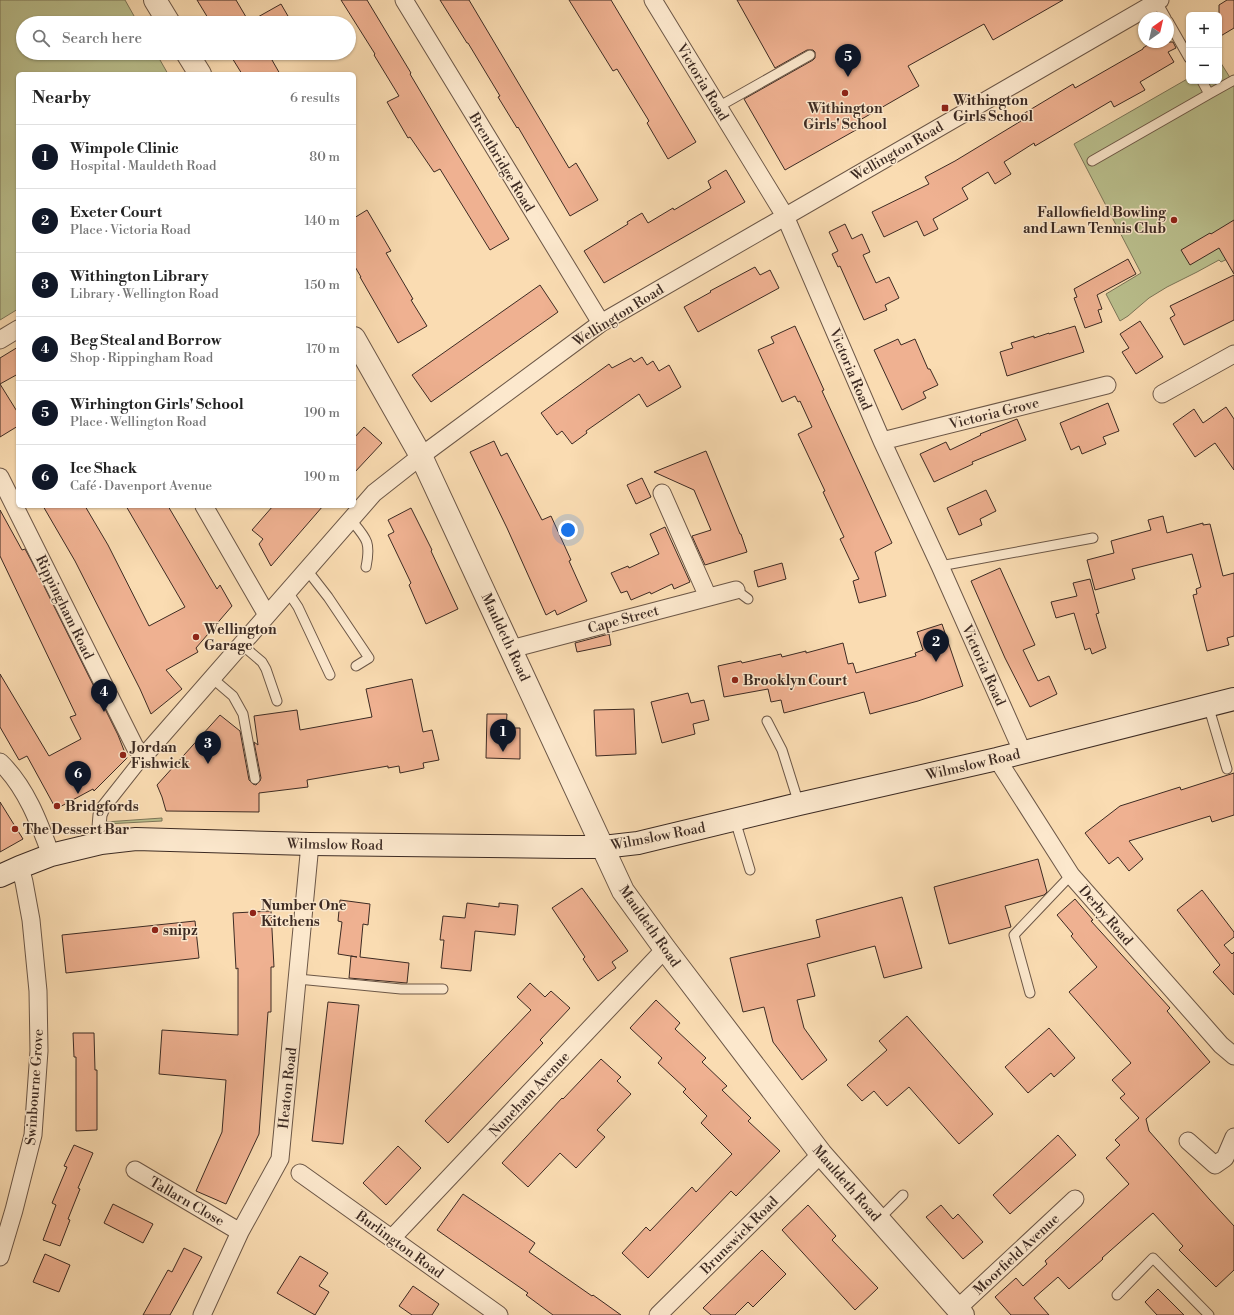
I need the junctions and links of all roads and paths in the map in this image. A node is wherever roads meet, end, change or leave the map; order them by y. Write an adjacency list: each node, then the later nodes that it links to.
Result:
1 (155, 0): 6 (main road)
2 (404, 0): 18 (street, Brentbridge Road)
3 (653, 0): 15 (street, Victoria Road)
4 (1159, 1): 5 (lane); 17 (street, Wellington Road)
5 (1164, 12)
6 (165, 16)
7 (1174, 32): 8 (lane)
8 (1186, 53)
9 (810, 55): 15 (lane)
10 (191, 60): 11 (main road)
11 (199, 72)
12 (1234, 80): 14 (lane)
13 (1204, 84): 14 (lane)
14 (1209, 94): 16 (lane)
15 (718, 107): 17 (street, Victoria Road)
16 (1092, 161)
17 (785, 216): 18 (street, Wellington Road); 25 (street, Victoria Road)
18 (601, 323): 26 (street, Wellington Road)
19 (16, 330): 20 (street)
20 (0, 340)
21 (356, 342): 26 (main road, Mauldeth Road)
22 (1234, 354): 24 (street)
23 (1107, 385): 25 (street, Victoria Grove)
24 (1162, 394)
25 (882, 441): 33 (street, Victoria Road)
26 (421, 456): 31 (street, Wellington Road); 41 (main road, Mauldeth Road)
27 (0, 477): 29 (street, Rippingham Road)
28 (662, 493): 38 (street)
29 (6, 501): 50 (street, Rippingham Road)
30 (205, 508): 39 (street)
31 (351, 520): 34 (lane); 35 (street, Wellington Road)
32 (1094, 538): 33 (lane)
33 (940, 566): 49 (street, Victoria Road)
34 (366, 567)
35 (307, 570): 36 (street, Wellington Road); 42 (lane)
36 (288, 592): 39 (street, Wellington Road); 43 (lane)
37 (742, 594): 38 (street, Cape Street)
38 (708, 597): 41 (street, Cape Street)
39 (267, 615): 40 (street, Wellington Road)
40 (241, 644): 44 (street, Wellington Road); 46 (lane)
41 (511, 649): 59 (main road, Mauldeth Road)
42 (356, 666)
43 (330, 675)
44 (212, 678): 50 (street, Wellington Road); 54 (lane)
45 (1234, 699): 47 (main road, Wilmslow Road)
46 (277, 701)
47 (1208, 705): 49 (main road, Wilmslow Road); 53 (lane)
48 (767, 721): 55 (lane)
49 (1023, 753): 51 (main road, Wilmslow Road)
50 (144, 756): 57 (street)
51 (997, 759): 55 (main road, Wilmslow Road); 63 (street, Derby Road)
52 (0, 762): 60 (street)
53 (1227, 769)
54 (255, 779)
55 (799, 804): 56 (main road, Wilmslow Road)
56 (735, 820): 59 (main road, Wilmslow Road); 62 (lane)
57 (99, 827)
58 (310, 844): 59 (main road, Wilmslow Road); 60 (main road, Wilmslow Road); 66 (street, Heaton Road)
59 (603, 847): 65 (main road, Mauldeth Road)
60 (51, 855): 61 (main road, Wilmslow Road)
61 (20, 867): 64 (main road, Wilmslow Road); 80 (street, Swinbourne Grove)
62 (750, 870)
63 (1071, 875): 68 (lane); 69 (street, Derby Road)
64 (0, 876)
65 (665, 949): 72 (main road, Mauldeth Road); 79 (street, Nuneham Avenue)
66 (298, 979): 67 (lane); 78 (street, Heaton Road)
67 (443, 989)
68 (1030, 993)
69 (1234, 1056)
70 (1234, 1137): 71 (street)
71 (1188, 1142)
72 (821, 1154): 77 (main road, Mauldeth Road); 85 (street, Brunswick Road)
73 (134, 1170): 78 (street, Tallarn Close)
74 (300, 1173): 79 (street, Burlington Road)
75 (903, 1195): 77 (lane)
76 (1075, 1199): 82 (street, Moorfield Avenue)
77 (878, 1220): 82 (main road, Mauldeth Road)
78 (240, 1232): 83 (street, Heaton Road)
79 (392, 1238): 84 (street, Burlington Road)
80 (0, 1257)
81 (1117, 1295): 86 (lane)
82 (960, 1312)
83 (202, 1315)
84 (499, 1315)
85 (658, 1315)
86 (1209, 1315)

